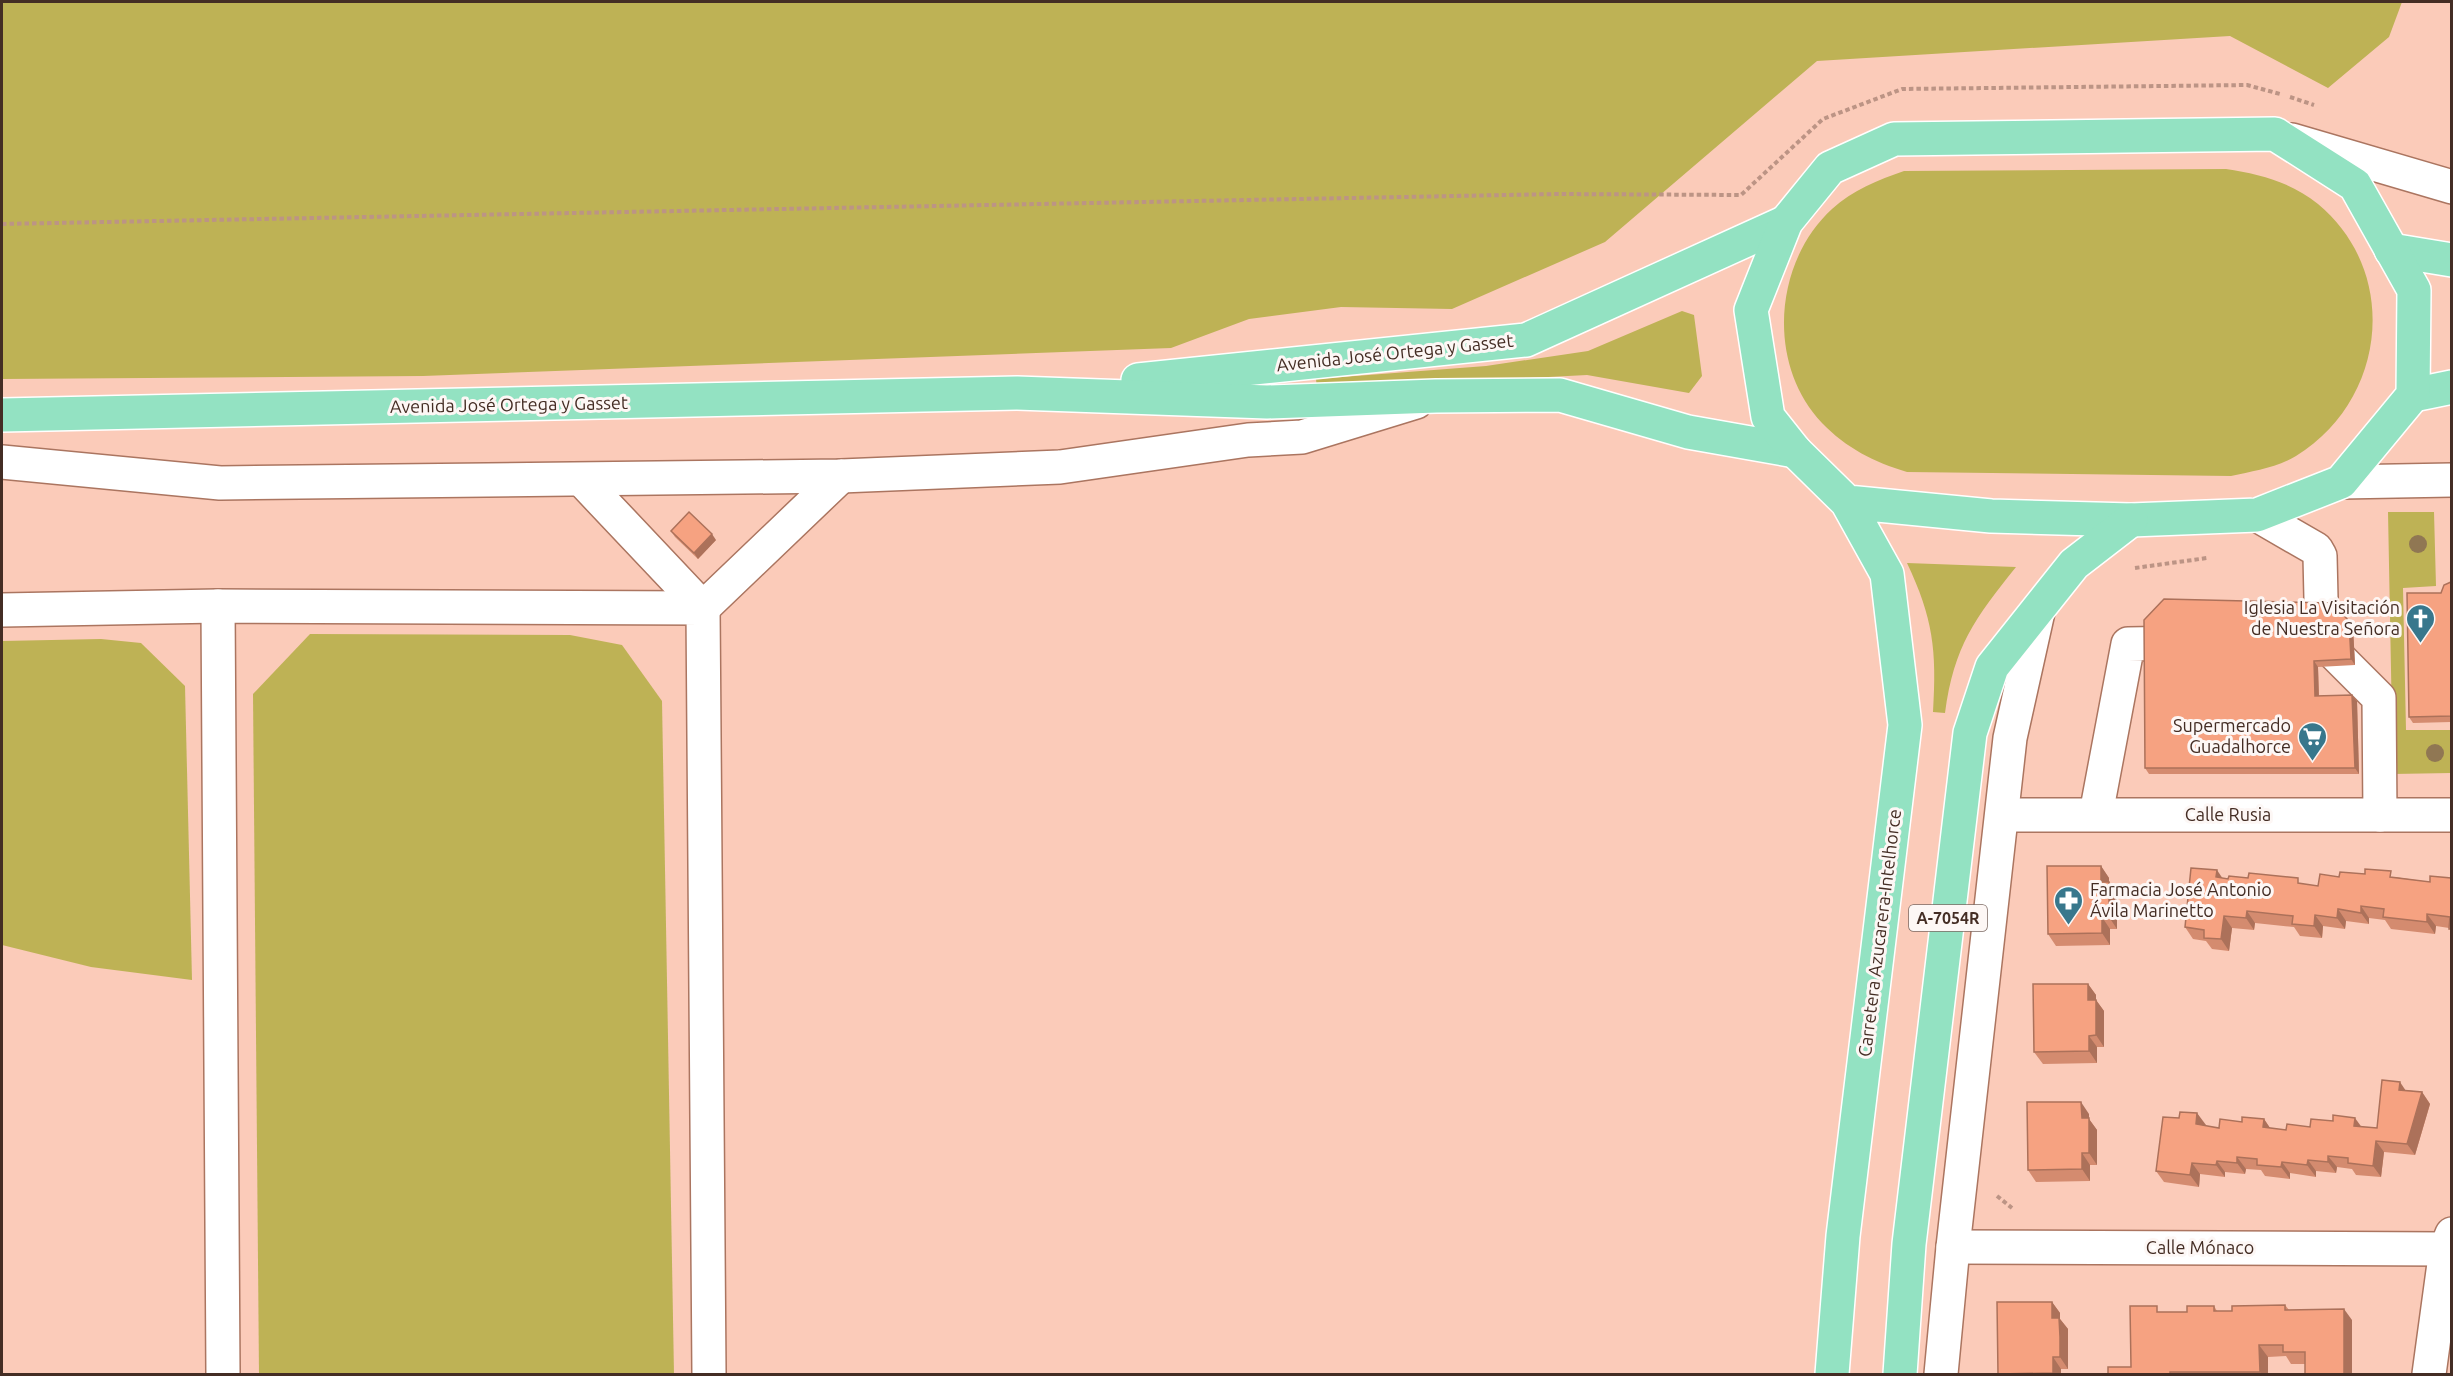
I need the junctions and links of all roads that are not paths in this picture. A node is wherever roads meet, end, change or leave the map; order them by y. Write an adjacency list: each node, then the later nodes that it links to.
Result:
1 (2275, 134): 2 (street); 3 (main road); 4 (main road)
2 (2451, 187)
3 (1786, 222): 7 (main road, Avenida José Ortega y Gasset); 11 (main road, Carretera Azucarera-Intelhorce)
4 (2391, 249): 5 (main road); 8 (main road)
5 (2451, 260)
6 (2451, 387): 8 (main road)
7 (1017, 393): 9 (main road, Avenida José Ortega y Gasset); 10 (main road, Avenida José Ortega y Gasset)
8 (2413, 395): 16 (main road)
9 (1436, 396): 11 (main road, Avenida José Ortega y Gasset); 13 (street)
10 (2, 415)
11 (1795, 451): 17 (main road, Carretera Azucarera-Intelhorce)
12 (2, 462): 14 (street)
13 (841, 476): 14 (street); 21 (street)
14 (582, 480): 21 (street)
15 (2451, 480): 16 (street)
16 (2341, 482): 18 (main road)
17 (1847, 502): 19 (main road); 35 (main road, Carretera Azucarera-Intelhorce / A-7054R)
18 (2257, 515): 19 (main road); 24 (street)
19 (2132, 520): 23 (main road, A-7054R)
20 (218, 606): 21 (street); 22 (street); 33 (street)
21 (703, 608): 34 (street)
22 (2, 610)
23 (2038, 612): 27 (street); 36 (main road, A-7054R)
24 (2322, 641): 25 (street); 29 (street)
25 (2288, 642)
26 (2219, 643): 28 (street)
27 (2004, 814): 28 (street, Calle Rusia); 32 (street)
28 (2096, 814): 29 (street, Calle Rusia)
29 (2380, 815): 30 (street, Calle Rusia)
30 (2451, 815)
31 (2449, 1241): 32 (street, Calle Mónaco); 38 (street)
32 (1953, 1247): 37 (street)
33 (223, 1374)
34 (709, 1374)
35 (1832, 1374)
36 (1900, 1374)
37 (1941, 1374)
38 (2429, 1374)

